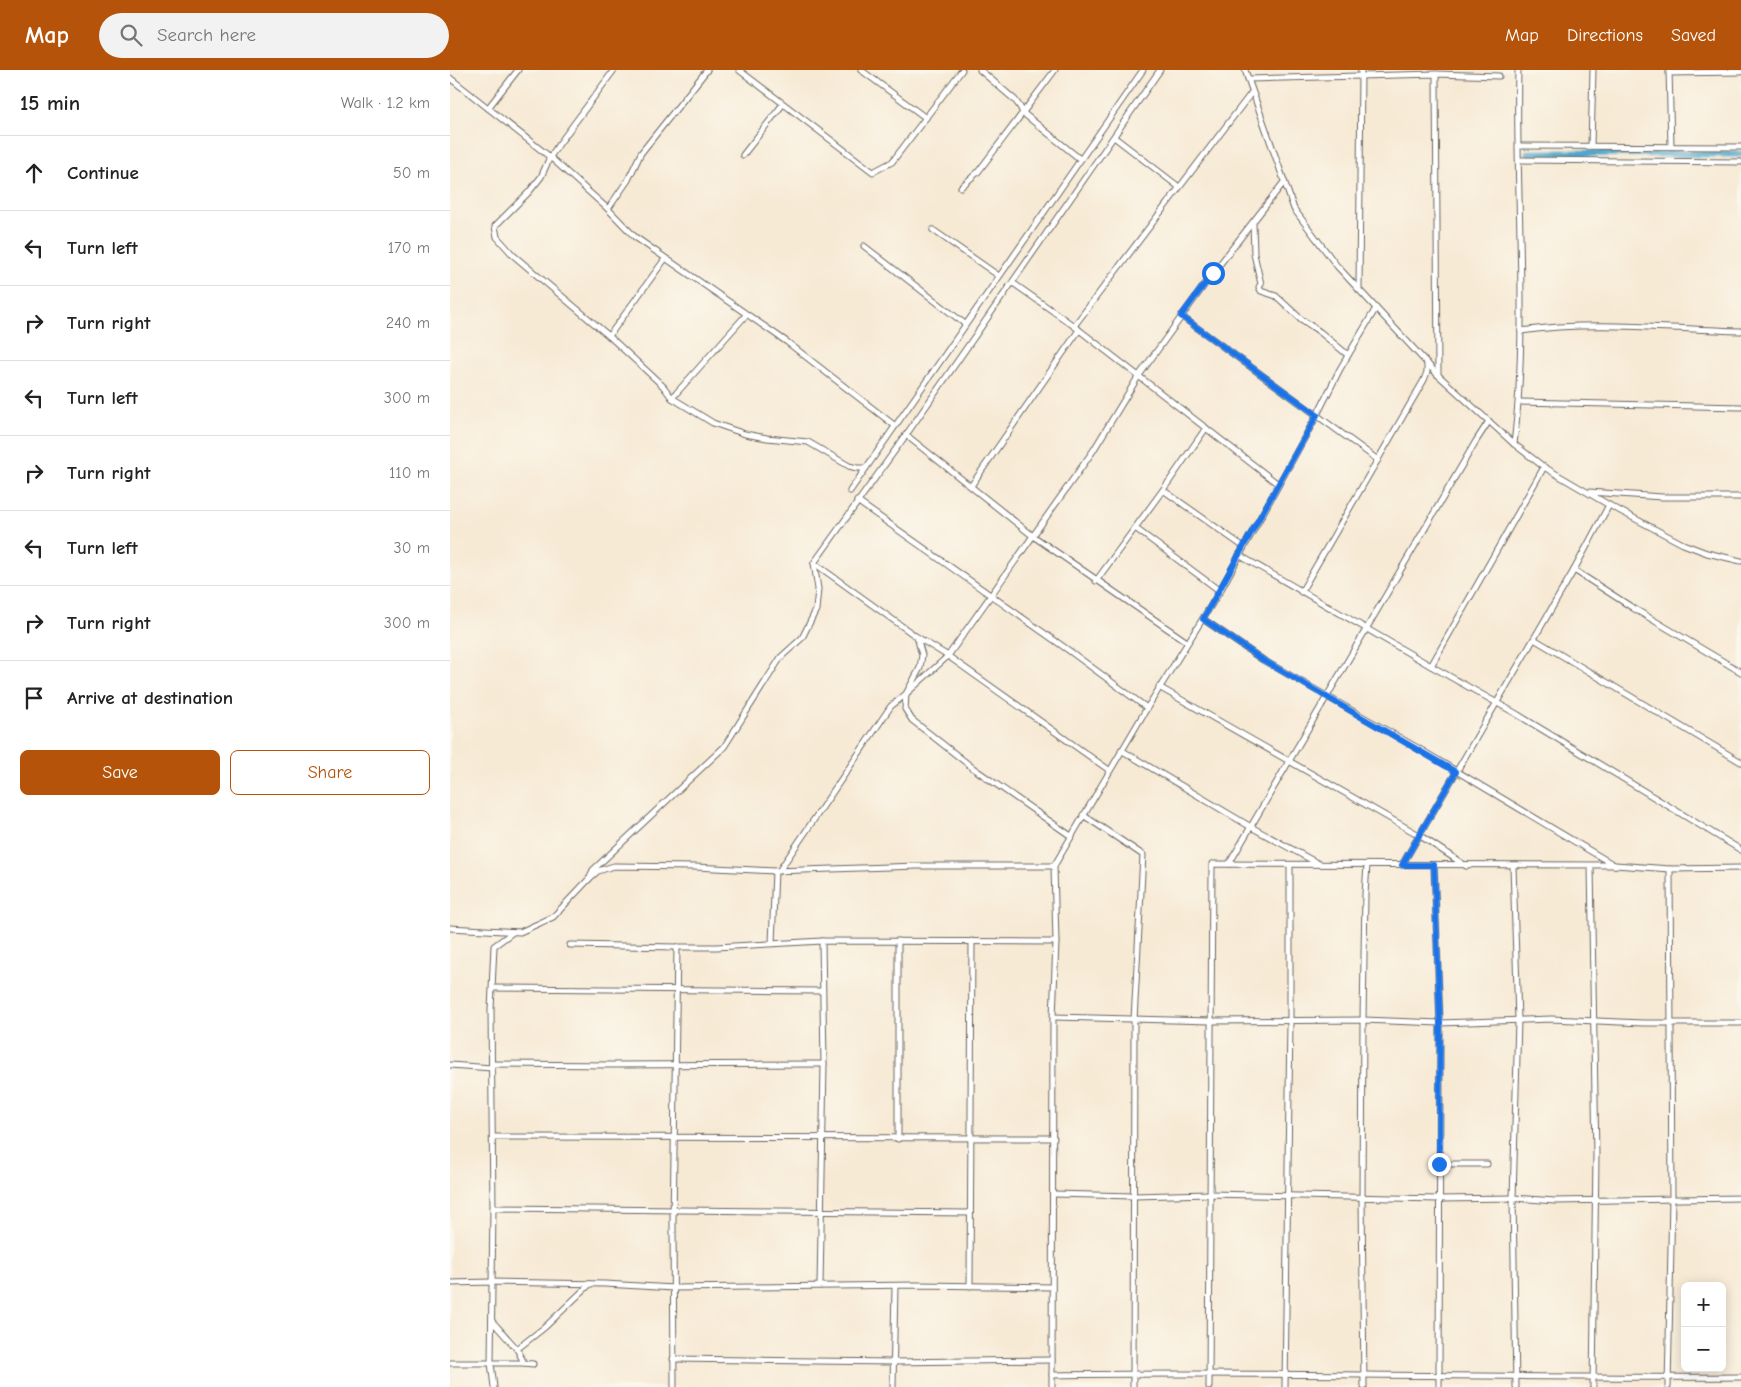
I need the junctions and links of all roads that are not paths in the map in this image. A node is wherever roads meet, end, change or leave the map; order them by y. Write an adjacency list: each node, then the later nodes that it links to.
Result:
1 (518, 70): 24 (street)
2 (614, 70): 33 (street)
3 (707, 70): 40 (street)
4 (739, 70): 23 (street)
5 (861, 70): 26 (street)
6 (962, 70): 26 (street)
7 (980, 70): 25 (street)
8 (1055, 70): 25 (street)
9 (1143, 70): 34 (street)
10 (1160, 70): 27 (street)
11 (1246, 70): 21 (street)
12 (1361, 70): 19 (street)
13 (1518, 70): 28 (street)
14 (1593, 70): 29 (street)
15 (1669, 71): 16 (street); 30 (street)
16 (1741, 72)
17 (1436, 74): 18 (street); 19 (street); 59 (street)
18 (1499, 76)
19 (1361, 77): 21 (street); 47 (street)
20 (450, 78): 24 (street)
21 (1248, 79): 22 (street)
22 (1252, 92): 37 (street); 38 (street)
23 (783, 104): 26 (street); 32 (street)
24 (488, 108): 33 (street)
25 (1022, 113): 34 (street); 39 (street)
26 (926, 118)
27 (1114, 138): 38 (street); 46 (street)
28 (1519, 146): 29 (street); 35 (street)
29 (1591, 146): 30 (street)
30 (1672, 146): 31 (street)
31 (1741, 147)
32 (744, 155)
33 (550, 158): 40 (street); 56 (street)
34 (1080, 159): 45 (street)
35 (1519, 160): 36 (street); 54 (street)
36 (1741, 162)
37 (1284, 182): 41 (street); 47 (street)
38 (1179, 187): 52 (street)
39 (961, 188)
40 (608, 209): 44 (street)
41 (1253, 222): 50 (street); 57 (street)
42 (934, 230): 45 (street)
43 (864, 246): 51 (street)
44 (665, 259): 49 (street); 56 (street)
45 (999, 276): 51 (street)
46 (1013, 283): 52 (street); 68 (street)
47 (1359, 290): 48 (street)
48 (1376, 308): 57 (street); 58 (street)
49 (746, 315): 61 (street); 66 (street)
50 (1181, 316): 60 (street); 64 (street)
51 (965, 324): 66 (street)
52 (1074, 326): 53 (street)
53 (1079, 330): 60 (street); 74 (street)
54 (1520, 331): 55 (street); 62 (street)
55 (1741, 331)
56 (609, 336): 61 (street)
57 (1348, 355): 64 (street)
58 (1427, 363): 59 (street); 70 (street)
59 (1438, 375): 65 (street)
60 (1138, 377): 67 (street); 82 (street)
61 (672, 398): 72 (street)
62 (1519, 402): 63 (street); 69 (street)
63 (1741, 407)
64 (1317, 415): 70 (street); 73 (street)
65 (1489, 421): 69 (street); 93 (street)
66 (894, 425): 72 (street)
67 (1206, 428): 73 (street); 75 (street)
68 (906, 435): 74 (street); 79 (street)
69 (1514, 444): 71 (street)
70 (1378, 460): 90 (street)
71 (1544, 466): 77 (street); 98 (street)
72 (866, 468): 76 (street)
73 (1278, 484): 83 (street)
74 (971, 486): 82 (street)
75 (1163, 490): 81 (street); 83 (street)
76 (850, 491)
77 (1586, 492): 78 (street); 80 (street)
78 (1741, 497)
79 (857, 501): 86 (street); 91 (street)
80 (1609, 504): 85 (street); 87 (street)
81 (1135, 528): 88 (street); 89 (street)
82 (1033, 536): 88 (street); 91 (street)
83 (1244, 547): 84 (street)
84 (1239, 555): 89 (street); 90 (street)
85 (1741, 561)
86 (814, 563): 94 (street); 129 (street)
87 (1574, 570): 95 (street); 99 (street)
88 (1096, 581): 96 (street)
89 (1220, 591): 92 (street)
90 (1301, 592): 93 (street)
91 (991, 597): 97 (street); 104 (street)
92 (1203, 619): 96 (street); 102 (street)
93 (1366, 629): 98 (street); 102 (street)
94 (917, 637): 97 (street); 101 (street)
95 (1534, 639): 103 (street); 107 (street)
96 (1187, 642): 100 (street)
97 (948, 656): 101 (street); 108 (street)
98 (1431, 666): 103 (street)
99 (1741, 672)
100 (1159, 687): 104 (street); 106 (street)
101 (906, 694): 113 (street); 128 (street)
102 (1327, 696): 106 (street); 109 (street)
103 (1496, 702): 109 (street); 114 (street)
104 (1147, 708): 105 (street)
105 (1121, 750): 108 (street); 111 (street)
106 (1289, 760): 111 (street); 112 (street)
107 (1741, 762)
108 (1109, 770): 110 (street)
109 (1456, 772): 112 (street); 121 (street)
110 (1083, 815): 113 (street); 143 (street)
111 (1250, 827): 115 (street); 117 (street)
112 (1419, 835): 119 (street); 123 (street)
113 (1071, 836): 122 (street)
114 (1741, 850)
115 (1229, 864): 116 (street); 146 (street)
116 (1290, 865): 117 (street); 147 (street)
117 (1320, 865): 118 (street)
118 (1367, 865): 119 (street); 144 (street)
119 (1402, 865): 120 (street)
120 (1434, 865): 123 (street); 150 (street)
121 (1615, 865): 125 (street); 127 (street)
122 (1054, 866): 128 (street); 135 (street)
123 (1466, 866): 124 (street)
124 (1513, 866): 125 (street); 145 (street)
125 (1591, 866): 148 (street)
126 (1741, 868): 127 (street)
127 (1670, 869): 149 (street)
128 (777, 871): 129 (street); 136 (street)
129 (589, 879): 131 (street)
130 (450, 928): 131 (street)
131 (513, 932): 139 (street)
132 (822, 941): 133 (street); 136 (street); 141 (street)
133 (898, 941): 134 (street); 161 (street)
134 (972, 941): 135 (street); 158 (street)
135 (1056, 942): 142 (street)
136 (772, 943): 138 (street)
137 (570, 945): 138 (street)
138 (677, 947): 140 (street)
139 (493, 988): 140 (street); 155 (street)
140 (675, 991): 141 (street); 154 (street)
141 (822, 991): 152 (street)
142 (1053, 1017): 143 (street); 159 (street)
143 (1134, 1020): 146 (street); 166 (street)
144 (1362, 1020): 147 (street); 150 (street); 168 (street)
145 (1518, 1020): 148 (street); 150 (street); 169 (street)
146 (1211, 1021): 147 (street); 165 (street)
147 (1290, 1021): 167 (street)
148 (1594, 1021): 149 (street); 173 (street)
149 (1671, 1022): 151 (street); 172 (street)
150 (1440, 1023): 162 (street)
151 (1741, 1023)
152 (824, 1064): 154 (street); 160 (street)
153 (450, 1065): 155 (street)
154 (676, 1065): 155 (street); 156 (street)
155 (492, 1066): 157 (street)
156 (675, 1136): 157 (street); 160 (street); 176 (street)
157 (493, 1137): 174 (street)
158 (971, 1138): 159 (street); 161 (street); 177 (street)
159 (1054, 1138): 164 (street)
160 (823, 1139): 161 (street); 175 (street)
161 (898, 1139)
162 (1439, 1164): 163 (street); 171 (street)
163 (1488, 1164)
164 (1053, 1194): 166 (street); 184 (street)
165 (1210, 1194): 166 (street); 167 (street); 196 (street)
166 (1134, 1196): 195 (street)
167 (1288, 1196): 168 (street); 197 (street)
168 (1362, 1196): 171 (street); 199 (street)
169 (1513, 1198): 171 (street); 173 (street); 201 (street)
170 (1741, 1198): 172 (street)
171 (1439, 1199): 200 (street)
172 (1672, 1199): 173 (street); 203 (street)
173 (1595, 1200): 202 (street)
174 (494, 1208): 176 (street); 178 (street)
175 (822, 1210): 176 (street); 177 (street); 181 (street)
176 (674, 1211): 185 (street)
177 (970, 1213): 183 (street)
178 (492, 1282): 179 (street); 180 (street); 186 (street)
179 (450, 1283)
180 (590, 1284): 185 (street); 187 (street)
181 (820, 1286): 182 (street); 185 (street)
182 (895, 1286): 183 (street); 190 (street)
183 (970, 1286): 184 (street)
184 (1052, 1287): 189 (street)
185 (674, 1288): 188 (street)
186 (492, 1321): 187 (street); 192 (street)
187 (517, 1349): 193 (street)
188 (674, 1359): 190 (street); 206 (street)
189 (1052, 1360): 190 (street); 198 (street)
190 (893, 1362): 207 (street)
191 (450, 1363): 192 (street)
192 (491, 1363): 193 (street); 205 (street)
193 (524, 1363): 194 (street)
194 (533, 1364)
195 (1133, 1373): 196 (street); 198 (street); 209 (street)
196 (1209, 1373): 197 (street); 210 (street)
197 (1285, 1374): 199 (street); 211 (street)
198 (1052, 1375): 208 (street)
199 (1364, 1375): 200 (street); 212 (street)
200 (1439, 1375): 201 (street); 213 (street)
201 (1516, 1377): 202 (street); 214 (street)
202 (1593, 1377): 203 (street); 215 (street)
203 (1668, 1377): 204 (street); 216 (street)
204 (1741, 1377)
205 (494, 1387)
206 (674, 1387)
207 (893, 1387)
208 (1052, 1387)
209 (1133, 1387)
210 (1209, 1387)
211 (1285, 1387)
212 (1364, 1387)
213 (1439, 1387)
214 (1516, 1387)
215 (1593, 1387)
216 (1668, 1387)

